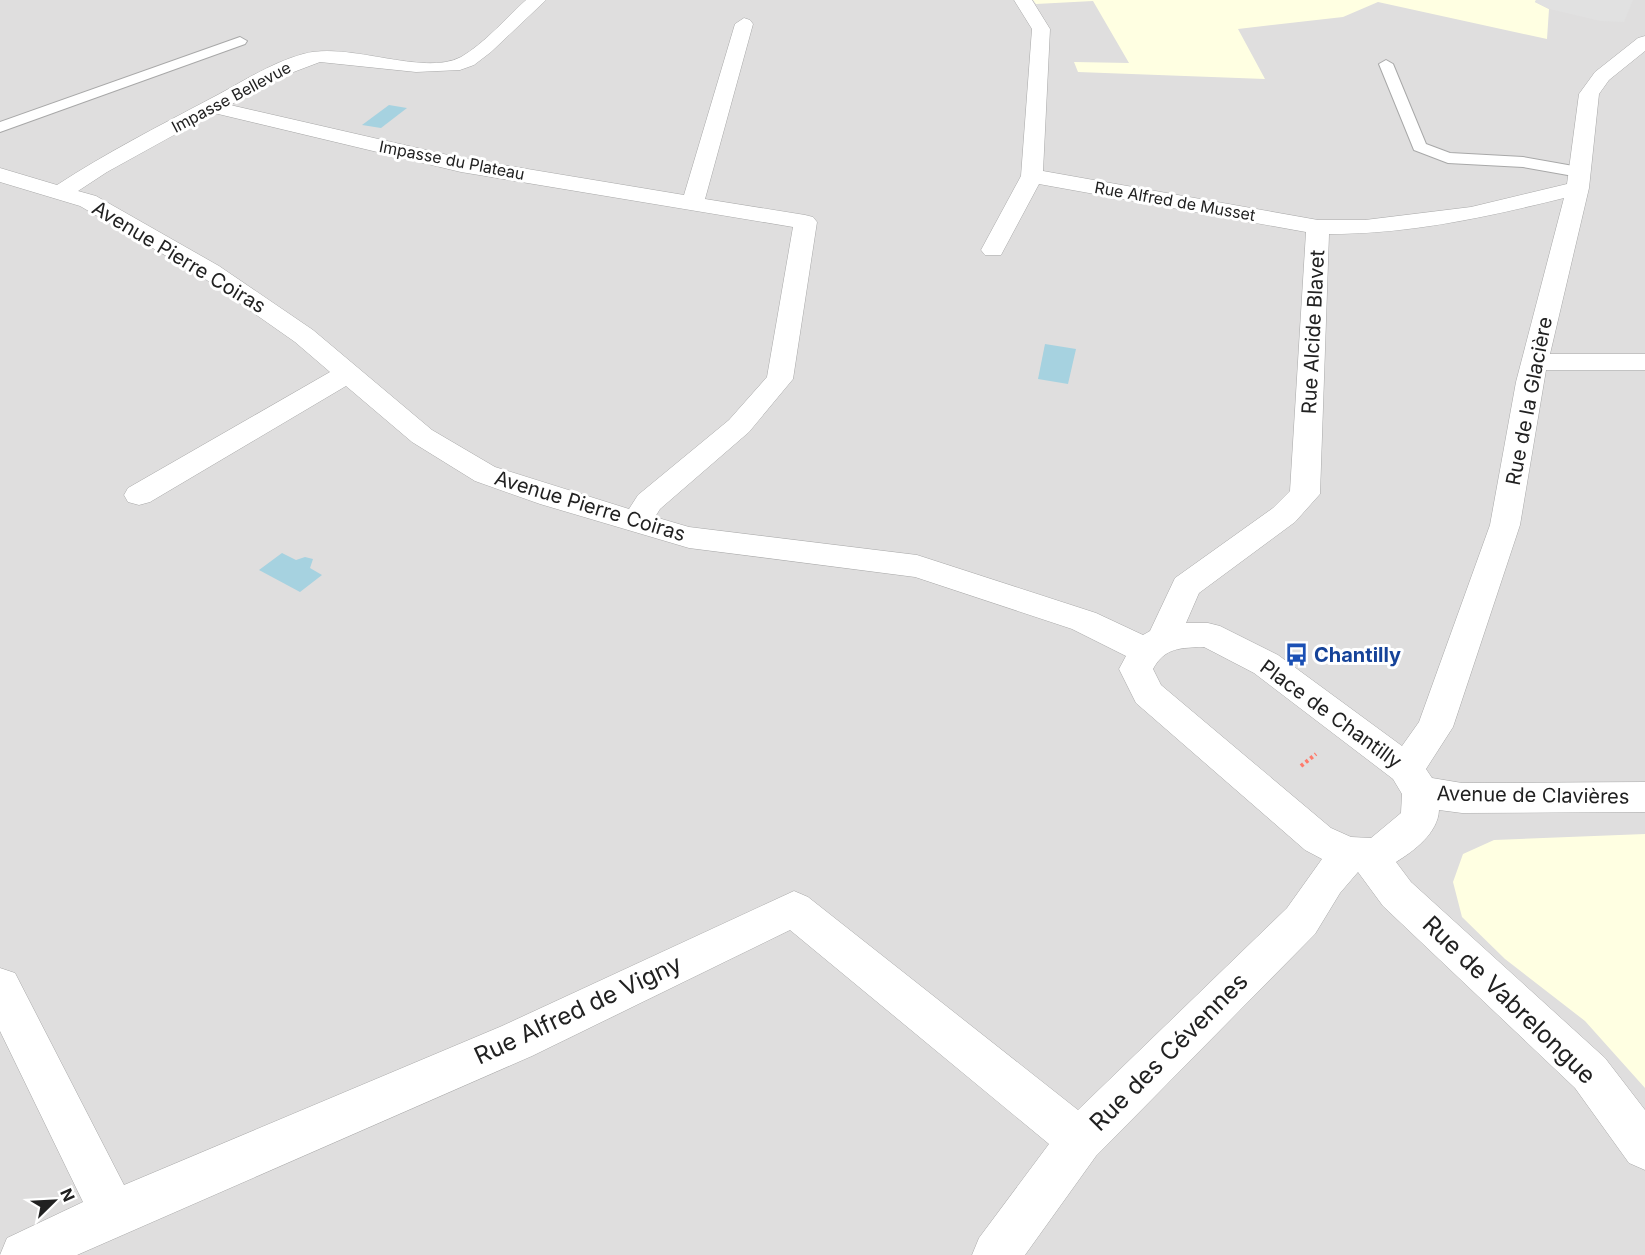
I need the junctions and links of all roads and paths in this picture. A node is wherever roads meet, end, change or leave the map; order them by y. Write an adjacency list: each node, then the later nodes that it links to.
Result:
1 (537, 0): 7 (street, Impasse Bellevue)
2 (1023, 0): 10 (street)
3 (744, 24): 13 (street)
4 (240, 41): 8 (lane)
5 (1645, 42): 11 (street, Rue de la Glacière)
6 (1386, 64): 11 (lane)
7 (213, 106): 12 (street, Impasse Bellevue); 13 (street, Impasse du Plateau)
8 (0, 127)
9 (0, 175): 12 (street, Avenue Pierre Coiras)
10 (1032, 176): 14 (street, Rue Alfred de Musset); 15 (street)
11 (1578, 180): 14 (street, Rue Alcide Blavet); 16 (street, Rue de la Glacière)
12 (60, 193): 18 (street, Avenue Pierre Coiras)
13 (693, 202): 20 (street, Impasse du Plateau)
14 (1318, 227): 21 (street, Rue Alcide Blavet)
15 (993, 250)
16 (1536, 362): 17 (street); 23 (street, Rue de la Glacière)
17 (1645, 362)
18 (348, 374): 19 (street); 20 (street, Avenue Pierre Coiras)
19 (140, 495)
20 (638, 520): 21 (street, Avenue Pierre Coiras)
21 (1154, 644): 22 (street, Place de Chantilly); 24 (street)
22 (1352, 728): 23 (street, Place de Chantilly); 24 (path)
23 (1413, 781): 25 (street, Avenue de Clavières); 26 (street)
24 (1264, 793): 26 (street)
25 (1645, 797)
26 (1359, 856): 28 (street, Rue des Cévennes); 29 (street, Rue de Vabrelongue)
27 (0, 987): 30 (street)
28 (1080, 1140): 30 (street, Rue Alfred de Vigny); 32 (street, Rue des Cévennes)
29 (1645, 1147)
30 (113, 1213): 31 (street, Rue Alfred de Vigny)
31 (24, 1255)
32 (996, 1255)

